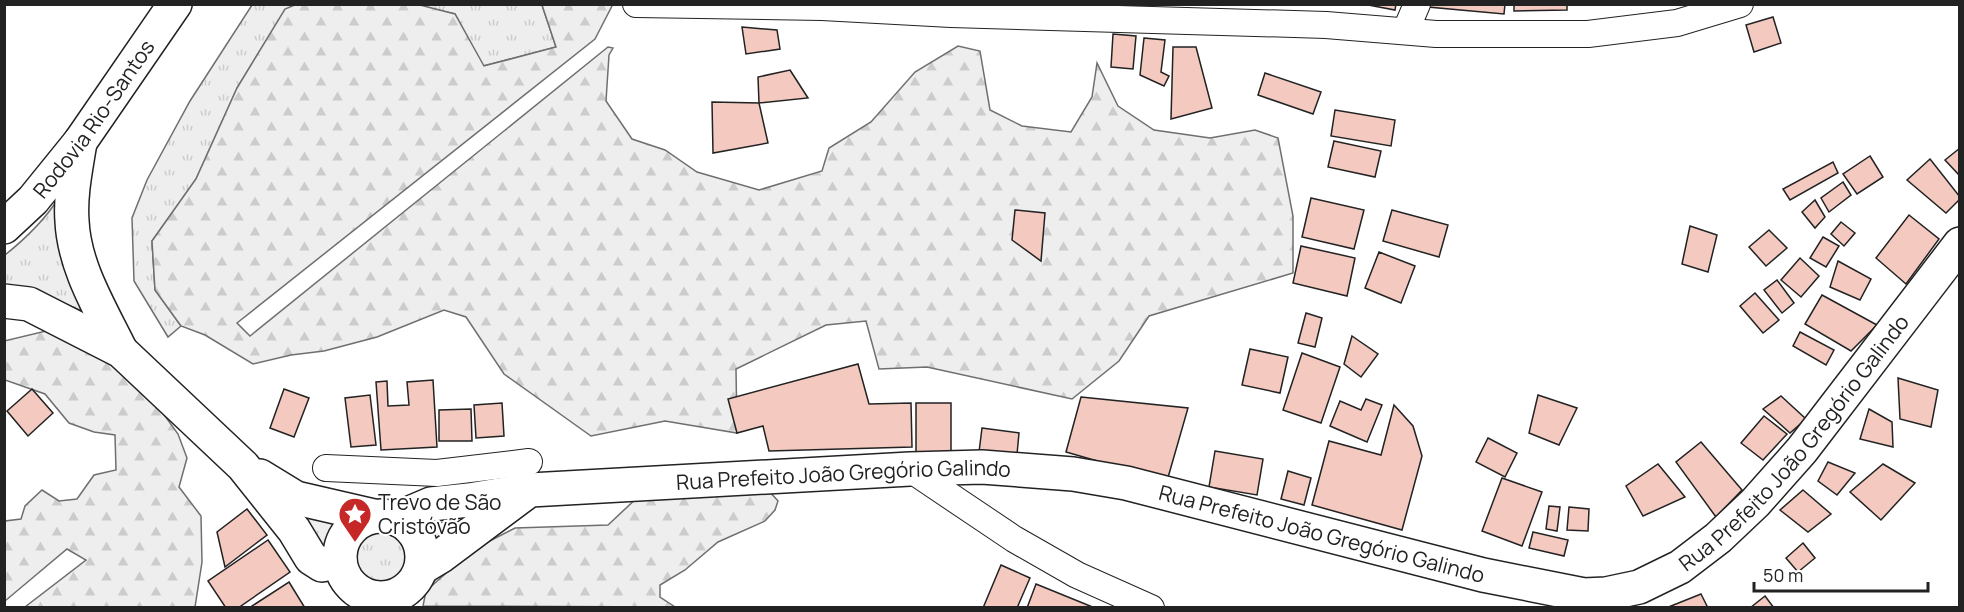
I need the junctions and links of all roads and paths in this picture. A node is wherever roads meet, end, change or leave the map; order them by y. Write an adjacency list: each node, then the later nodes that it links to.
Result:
1 (175, 4): 7 (main road, Rodovia Rio-Santos)
2 (636, 4): 5 (street)
3 (1417, 4): 6 (street)
4 (1740, 4): 6 (street)
5 (820, 6): 6 (street)
6 (1406, 30)
7 (80, 142): 8 (main road, Rodovia Rio-Santos); 11 (main road)
8 (4, 227)
9 (1959, 244): 14 (main road, Rua Prefeito João Gregório Galindo)
10 (4, 301): 11 (main road)
11 (121, 351): 12 (main road)
12 (243, 466): 17 (main road); 18 (main road)
13 (326, 468): 16 (street)
14 (910, 469): 15 (main road, Rua Prefeito João Gregório Galindo); 21 (street)
15 (530, 476): 16 (main road, Rua Prefeito João Gregório Galindo); 19 (main road)
16 (434, 488): 17 (main road, Rua Prefeito João Gregório Galindo)
17 (385, 517): 18 (main road); 19 (main road)
18 (342, 569): 19 (main road); 20 (main road)
19 (409, 588)
20 (338, 608)
21 (1151, 608)

